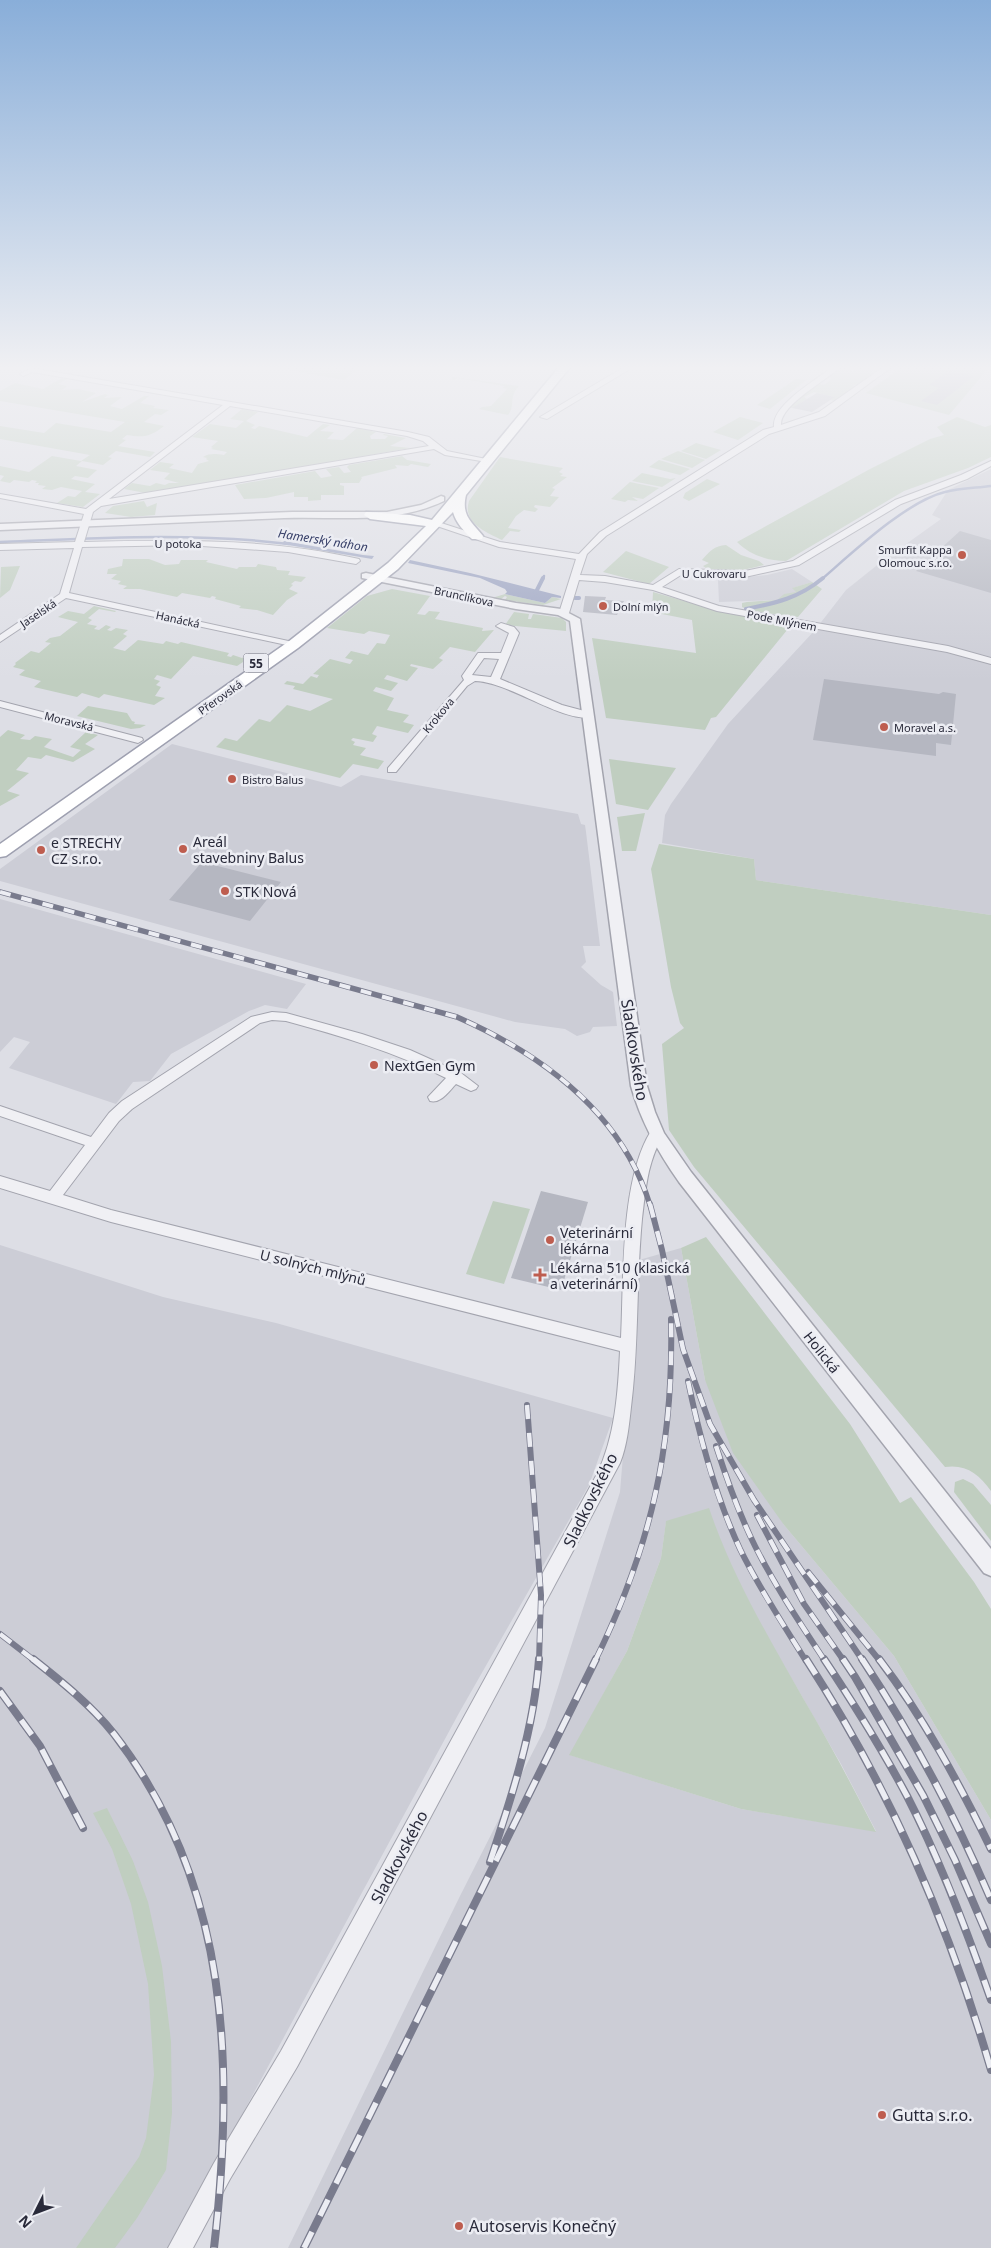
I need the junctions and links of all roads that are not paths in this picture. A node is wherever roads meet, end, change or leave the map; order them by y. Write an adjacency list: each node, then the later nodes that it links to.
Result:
1 (140, 471): 10 (street)
2 (292, 471): 10 (street)
3 (471, 471): 9 (main road, Přerovská / 55)
4 (475, 471): 7 (main road, Přerovská / 55)
5 (704, 471): 21 (street)
6 (976, 471): 25 (street, U Cukrovaru)
7 (460, 495): 15 (main road, Přerovská / 55); 18 (main road)
8 (0, 496): 11 (street)
9 (441, 499): 12 (street); 13 (main road, Přerovská / 55)
10 (96, 504): 11 (street)
11 (88, 512): 14 (street, Jaselská)
12 (370, 515): 13 (main road); 14 (street); 17 (main road)
13 (420, 521): 15 (main road); 23 (main road, Přerovská / 55)
14 (86, 524): 16 (street); 19 (street, Jaselská)
15 (435, 524): 18 (street); 23 (main road, Přerovská / 55)
16 (0, 527)
17 (403, 532)
18 (477, 536): 21 (street)
19 (80, 541): 20 (street, U potoka); 22 (street, U potoka); 26 (street, Jaselská)
20 (0, 547)
21 (581, 557): 24 (street)
22 (356, 561)
23 (372, 577): 27 (street, Brunclíkova); 30 (main road, Přerovská / 55)
24 (574, 577): 25 (street, Pode Mlýnem); 27 (street)
25 (655, 588): 32 (street, Pode Mlýnem)
26 (64, 595): 29 (street, Jaselská); 30 (street, Hanácká)
27 (564, 613): 36 (street, Sladkovského)
28 (501, 626): 31 (street)
29 (0, 639)
30 (289, 644): 37 (main road, Přerovská / 55); 40 (main road, Přerovská / 55)
31 (505, 656): 33 (street, Krokova); 34 (street)
32 (991, 661)
33 (469, 680): 34 (street); 38 (street, Krokova)
34 (494, 681): 36 (street)
35 (0, 704): 37 (street, Moravská)
36 (588, 715): 45 (street, Sladkovského)
37 (138, 740): 39 (main road, Přerovská / 55)
38 (392, 770)
39 (0, 834)
40 (0, 852)
41 (456, 1076): 42 (street); 43 (street); 46 (street)
42 (471, 1086)
43 (435, 1097)
44 (0, 1111): 46 (street)
45 (656, 1136): 49 (street, Sladkovského); 50 (street, Holická)
46 (94, 1143): 48 (street)
47 (0, 1182): 48 (street, U solných mlýnů)
48 (52, 1198): 49 (street, U solných mlýnů)
49 (627, 1346): 51 (street, Sladkovského)
50 (991, 1566)
51 (180, 2248)

